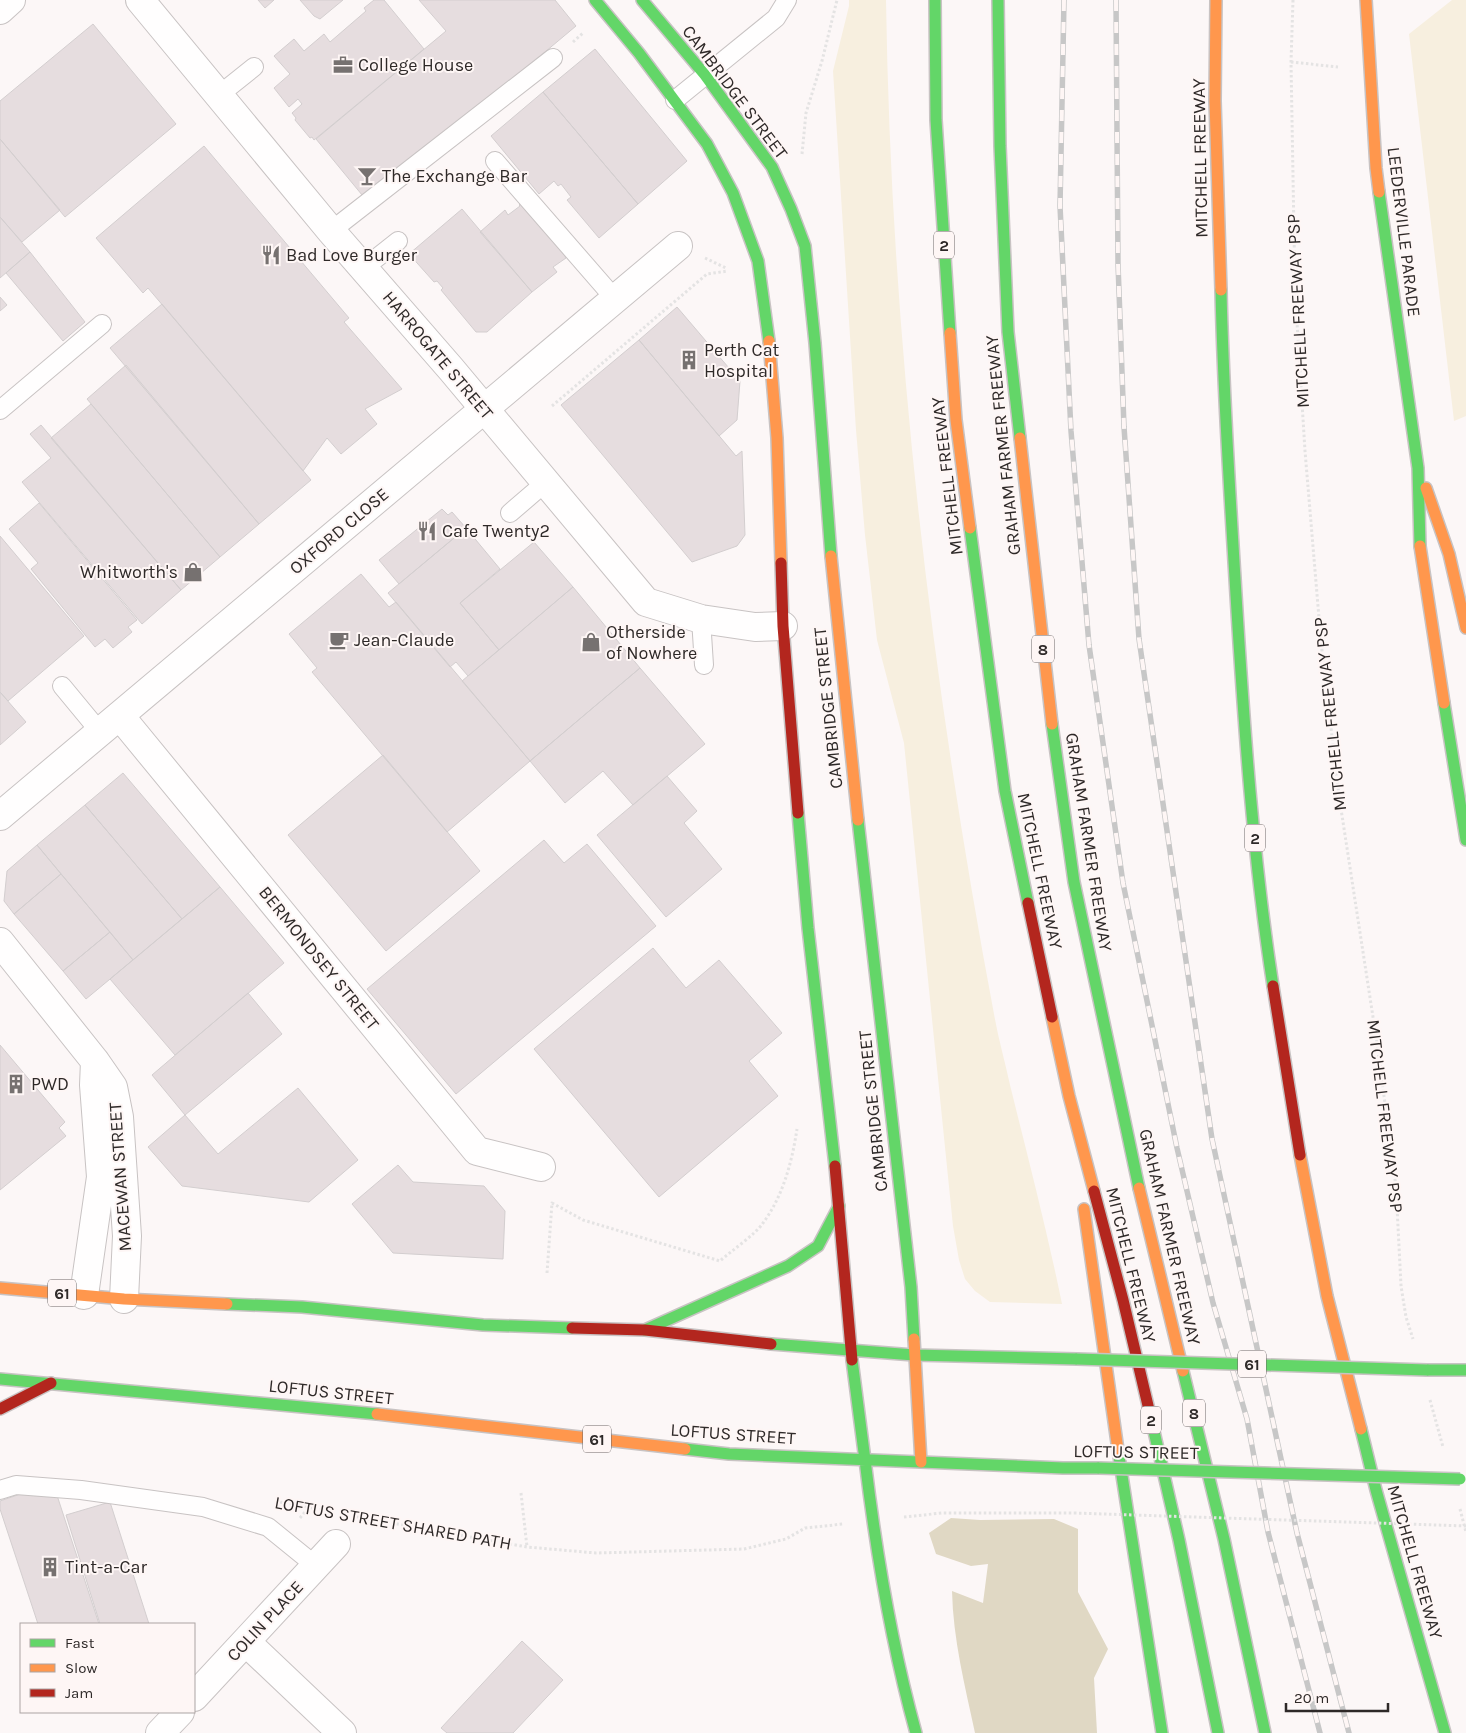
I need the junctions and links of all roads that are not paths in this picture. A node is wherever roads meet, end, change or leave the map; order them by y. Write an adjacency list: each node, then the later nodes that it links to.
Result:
1 (11, 0): 10 (street)
2 (140, 0): 14 (street, HARROGATE STREET)
3 (595, 0): 15 (main road, CAMBRIDGE STREET)
4 (642, 0): 13 (main road, CAMBRIDGE STREET)
5 (787, 0): 13 (lane)
6 (935, 0): 38 (main road, MITCHELL FREEWAY / 2)
7 (998, 0): 66 (main road, GRAHAM FARMER FREEWAY / 8)
8 (1216, 0): 58 (main road, MITCHELL FREEWAY / 2)
9 (1366, 0): 25 (main road, LEEDERVILLE PARADE)
10 (0, 10)
11 (553, 58): 17 (lane)
12 (254, 67): 14 (lane)
13 (705, 75): 15 (lane); 46 (main road, CAMBRIDGE STREET)
14 (220, 95): 17 (street, HARROGATE STREET)
15 (675, 100): 29 (main road, CAMBRIDGE STREET)
16 (495, 161): 21 (lane)
17 (332, 231): 20 (street, HARROGATE STREET)
18 (398, 241): 20 (lane)
19 (678, 246): 21 (street, OXFORD CLOSE)
20 (364, 268): 23 (street, HARROGATE STREET)
21 (615, 299): 23 (street, OXFORD CLOSE)
22 (102, 324): 24 (lane)
23 (484, 409): 26 (street, HARROGATE STREET); 33 (street, OXFORD CLOSE)
24 (0, 410)
25 (1418, 468): 30 (main road, LEEDERVILLE PARADE); 35 (main road, LEEDERVILLE PARADE)
26 (546, 482): 27 (lane); 28 (street, HARROGATE STREET)
27 (510, 513)
28 (701, 619): 29 (street, HARROGATE STREET); 31 (lane)
29 (782, 626): 40 (main road, CAMBRIDGE STREET)
30 (1466, 628)
31 (704, 665)
32 (62, 686): 33 (lane)
33 (110, 724): 34 (street, OXFORD CLOSE); 39 (street, BERMONDSEY STREET)
34 (0, 816)
35 (1466, 840)
36 (0, 942): 37 (street, MACEWAN STREET)
37 (95, 1061): 42 (street, MACEWAN STREET); 43 (street, MACEWAN STREET)
38 (1069, 1096): 64 (main road); 65 (main road, MITCHELL FREEWAY / 2)
39 (541, 1167)
40 (839, 1206): 44 (main road); 45 (main road, CAMBRIDGE STREET)
41 (0, 1288): 42 (main road, 61)
42 (84, 1295): 43 (main road, 61)
43 (124, 1299): 44 (main road, 61)
44 (645, 1330): 45 (main road, 61)
45 (851, 1351): 46 (main road, 61); 51 (main road, CAMBRIDGE STREET)
46 (914, 1355): 47 (main road, 61, bridge); 52 (main road, CAMBRIDGE STREET)
47 (1466, 1370)
48 (0, 1379): 49 (main road, LOFTUS STREET / 61)
49 (51, 1383): 50 (main road); 51 (main road, LOFTUS STREET / 61)
50 (0, 1409)
51 (865, 1460): 52 (main road, LOFTUS STREET / 61); 63 (main road, CAMBRIDGE STREET)
52 (921, 1462): 53 (main road, LOFTUS STREET / 61, bridge)
53 (1466, 1479)
54 (0, 1490): 56 (lane)
55 (336, 1544): 56 (street, COLIN PLACE)
56 (316, 1566): 57 (street, COLIN PLACE)
57 (246, 1642): 59 (street, COLIN PLACE); 62 (street)
58 (1426, 1661): 67 (main road, MITCHELL FREEWAY / 2); 68 (main road)
59 (195, 1696)
60 (179, 1713): 61 (street)
61 (160, 1733)
62 (342, 1733)
63 (916, 1733)
64 (1162, 1733)
65 (1218, 1733)
66 (1265, 1733)
67 (1446, 1733)
68 (1456, 1733)

